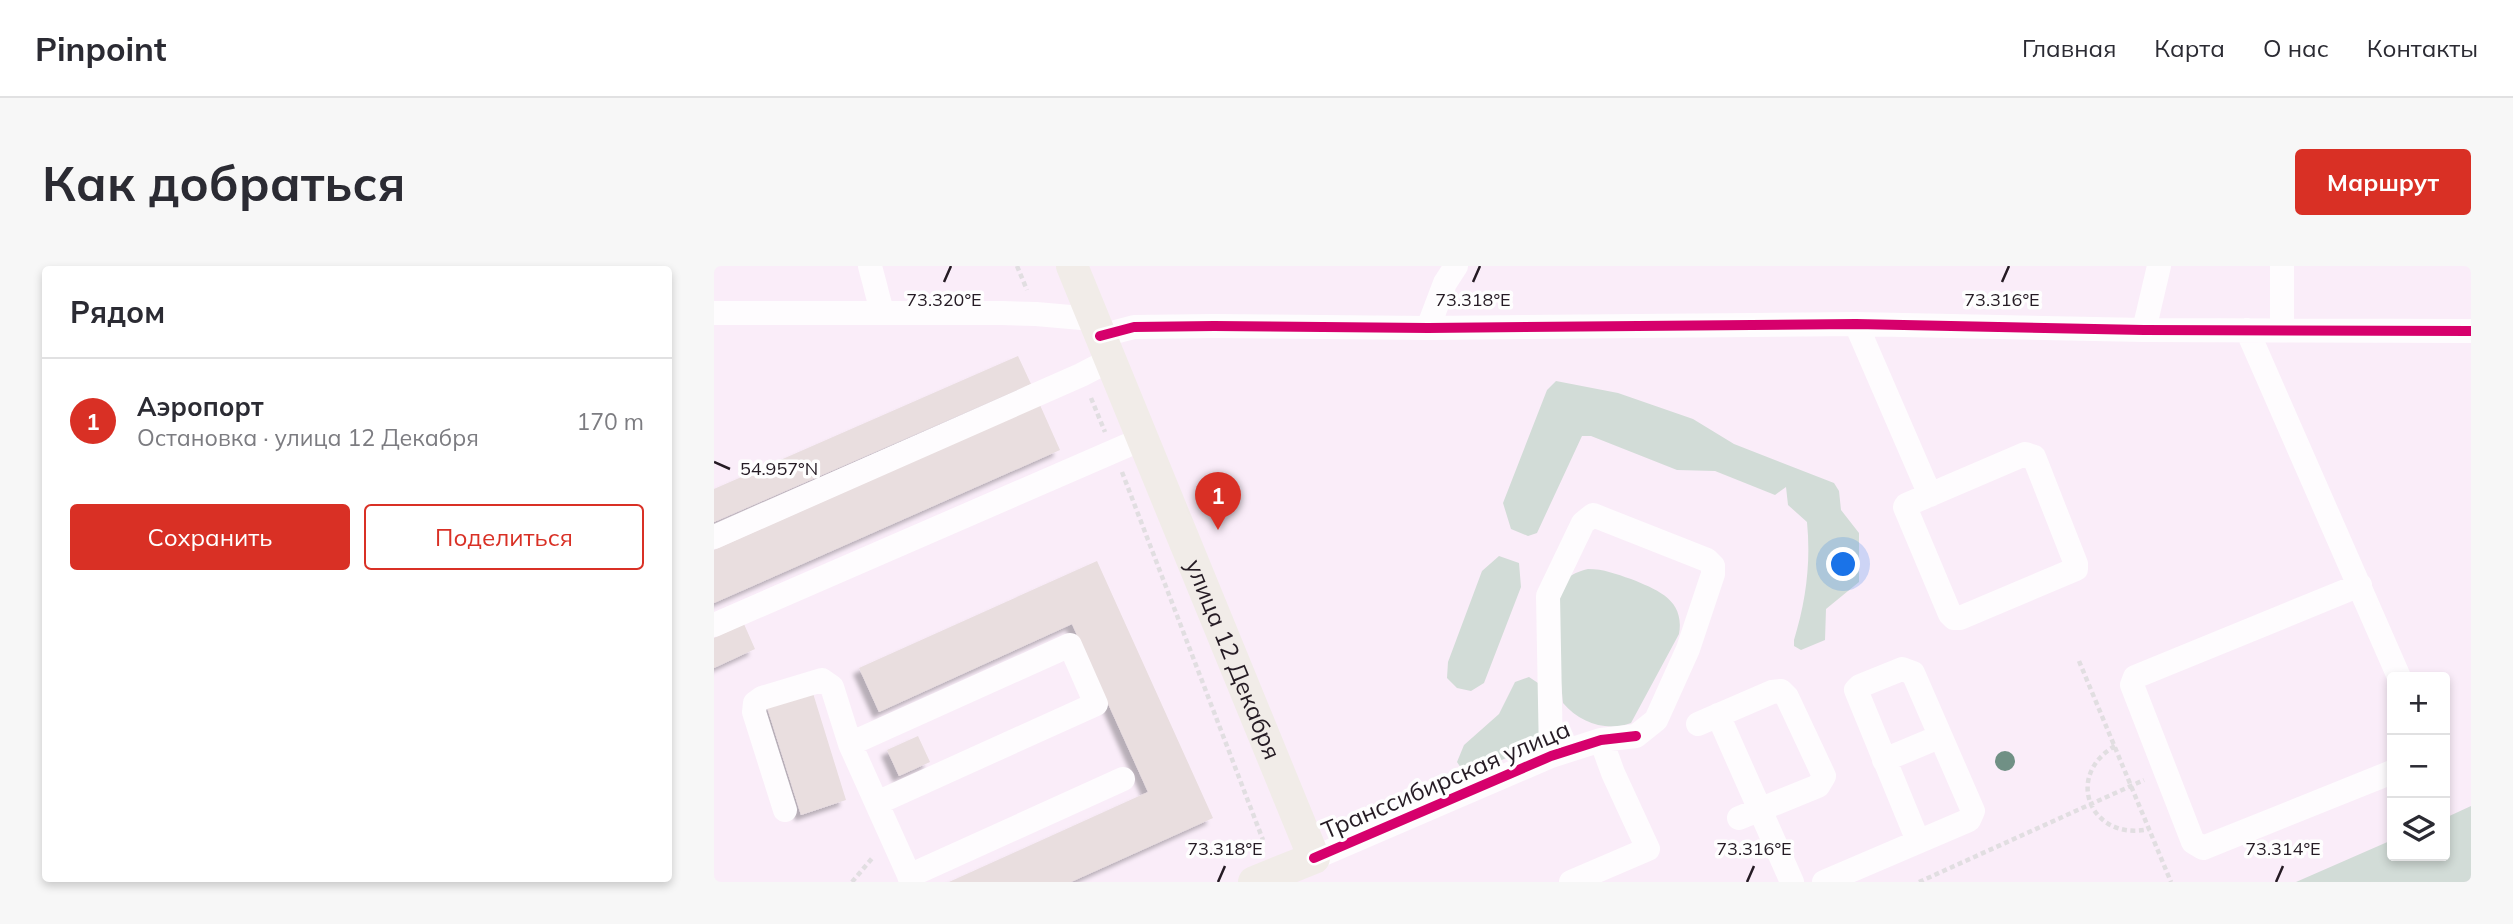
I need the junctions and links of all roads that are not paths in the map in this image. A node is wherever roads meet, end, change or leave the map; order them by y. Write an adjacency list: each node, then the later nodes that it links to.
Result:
1 (870, 266): 6 (street)
2 (1072, 266): 14 (main road, улица 12 Декабря)
3 (1456, 266): 9 (street)
4 (2159, 266): 10 (street)
5 (2283, 266): 12 (street)
6 (882, 312): 7 (street); 14 (street)
7 (714, 313)
8 (1856, 324): 9 (street); 10 (street); 16 (street)
9 (1428, 328): 14 (street)
10 (2144, 330): 11 (street)
11 (2247, 330): 12 (street); 18 (street)
12 (2282, 330): 13 (street)
13 (2471, 331)
14 (1101, 338): 15 (main road, улица 12 Декабря); 17 (street)
15 (1128, 445): 19 (street); 32 (main road, улица 12 Декабря)
16 (1930, 495): 16 (street)
17 (714, 537)
18 (2360, 585): 20 (street); 26 (street)
19 (714, 625)
20 (2397, 672)
21 (1939, 737): 25 (street); 25 (street); 31 (street)
22 (1601, 740): 24 (street, Транссибирская улица); 24 (street, Транссибирская улица); 35 (street)
23 (850, 744): 28 (street); 28 (street); 29 (street)
24 (1550, 756): 32 (street, Транссибирская улица)
25 (1884, 760): 31 (street)
26 (2387, 774)
27 (1123, 779): 33 (street)
28 (877, 803): 33 (street)
29 (785, 810)
30 (1750, 814): 30 (street); 36 (street)
31 (1918, 841): 37 (street)
32 (1314, 858): 34 (main road, Транссибирская улица)
33 (911, 879)
34 (1254, 882)
35 (1571, 882)
36 (1792, 882)
37 (1824, 882)

